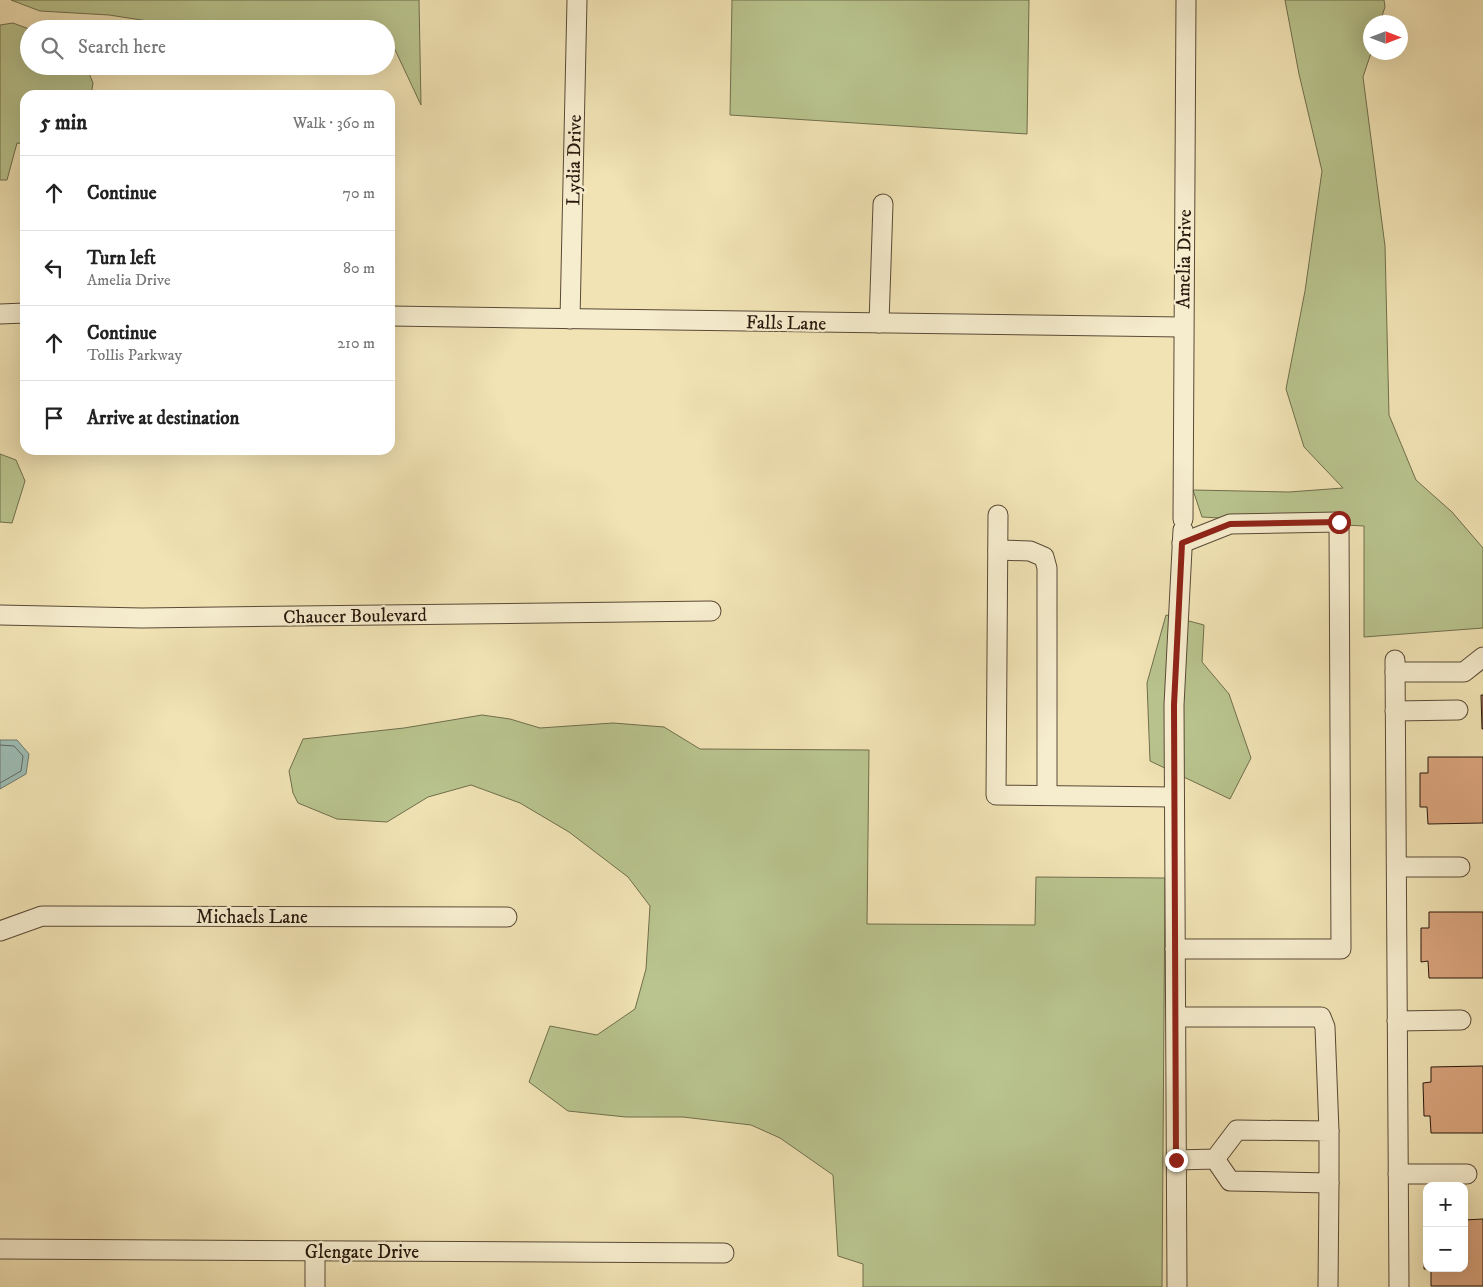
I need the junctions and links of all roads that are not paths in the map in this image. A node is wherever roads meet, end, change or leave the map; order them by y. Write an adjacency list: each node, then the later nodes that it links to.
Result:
1 (577, 0): 7 (street, Lydia Drive)
2 (1186, 0): 9 (street, Amelia Drive)
3 (883, 204): 8 (street)
4 (0, 314): 5 (street)
5 (20, 314)
6 (395, 316): 7 (street, Falls Lane)
7 (570, 320): 8 (street, Falls Lane)
8 (879, 323): 9 (street, Falls Lane)
9 (1182, 327): 11 (street, Amelia Drive)
10 (998, 515): 12 (street)
11 (1182, 531): 19 (street, Amelia Drive); 24 (street)
12 (998, 550): 18 (street); 18 (street)
13 (711, 611): 14 (street, Chaucer Boulevard)
14 (0, 615)
15 (1483, 657): 17 (street)
16 (1458, 710): 17 (street)
17 (1395, 711): 20 (street)
18 (1047, 796): 19 (street)
19 (1174, 797): 24 (street, Amelia Drive)
20 (1396, 867): 21 (street); 27 (street)
21 (1460, 867)
22 (507, 917): 23 (street, Michaels Lane)
23 (0, 932)
24 (1175, 949): 25 (street, Amelia Drive)
25 (1176, 1017): 28 (street); 30 (street, Amelia Drive)
26 (1461, 1020): 27 (street)
27 (1398, 1021): 31 (street)
28 (1329, 1131): 29 (street); 33 (street)
29 (1216, 1159): 30 (street); 33 (street)
30 (1176, 1160): 38 (street, Amelia Drive)
31 (1398, 1174): 32 (street); 40 (street)
32 (1467, 1174)
33 (1329, 1184): 39 (street)
34 (0, 1250): 35 (street, Glengate Drive)
35 (315, 1251): 36 (street, Glengate Drive); 37 (street)
36 (724, 1253)
37 (315, 1287)
38 (1177, 1287)
39 (1328, 1287)
40 (1399, 1287)

